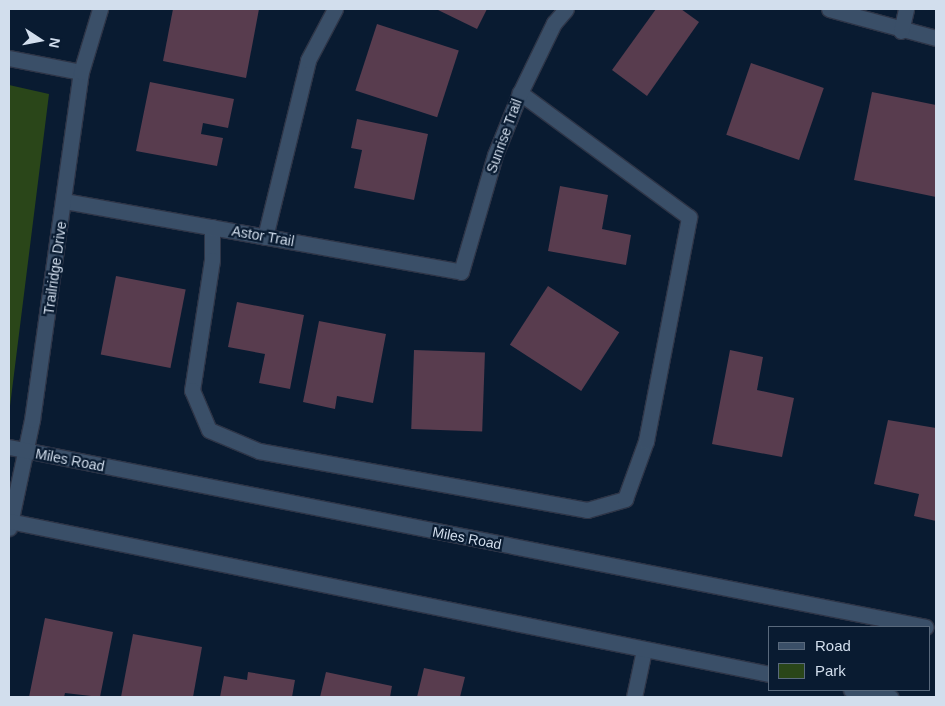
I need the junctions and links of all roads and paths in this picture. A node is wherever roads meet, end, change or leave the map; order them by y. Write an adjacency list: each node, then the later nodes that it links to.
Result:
1 (100, 9): 9 (main road, Trailridge Drive)
2 (335, 9): 13 (main road)
3 (566, 9): 10 (main road, Sunrise Trail)
4 (829, 9): 6 (main road)
5 (906, 9): 6 (main road)
6 (901, 31): 7 (main road)
7 (936, 38)
8 (9, 58): 9 (main road)
9 (81, 72): 11 (main road, Trailridge Drive)
10 (520, 93): 12 (main road); 14 (main road, Sunrise Trail)
11 (64, 200): 12 (main road, Astor Trail); 16 (main road, Trailridge Drive)
12 (212, 227): 13 (main road, Astor Trail)
13 (265, 237): 14 (main road, Astor Trail)
14 (461, 272)
15 (9, 447): 16 (main road, Miles Road)
16 (25, 451): 17 (main road, Trailridge Drive); 18 (main road, Miles Road)
17 (9, 524): 19 (main road)
18 (917, 626)
19 (644, 650): 20 (main road); 22 (main road)
20 (768, 674)
21 (857, 691): 23 (main road)
22 (634, 697)
23 (890, 697)

